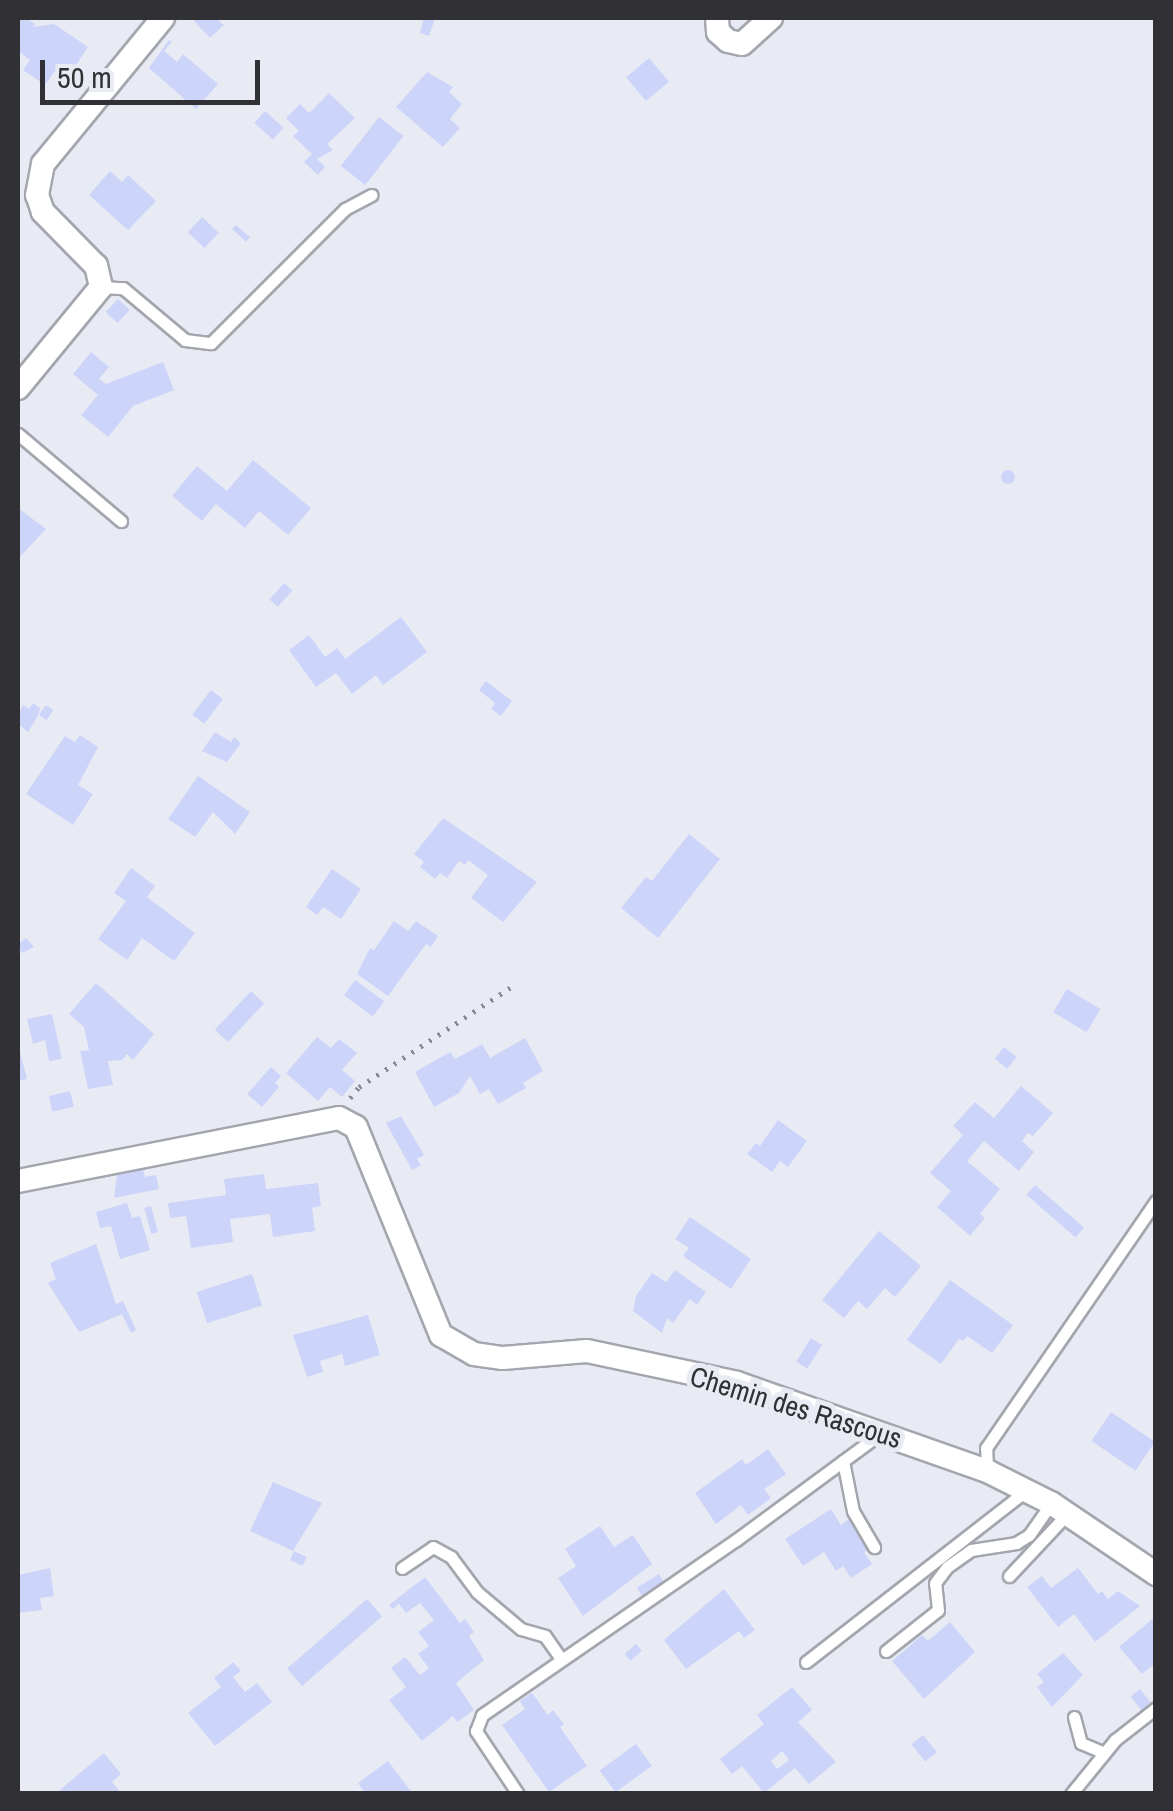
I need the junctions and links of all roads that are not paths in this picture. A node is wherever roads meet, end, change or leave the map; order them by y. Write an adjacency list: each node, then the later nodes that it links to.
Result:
1 (163, 18): 5 (street)
2 (717, 18): 3 (street)
3 (770, 18)
4 (372, 195): 5 (lane)
5 (101, 287): 6 (street)
6 (18, 388)
7 (18, 434): 8 (lane)
8 (122, 520)
9 (18, 1180): 11 (street, Chemin des Rascous)
10 (1156, 1201): 13 (lane)
11 (882, 1432): 12 (lane); 13 (street, Chemin des Rascous)
12 (843, 1461): 16 (lane); 21 (lane)
13 (987, 1471): 14 (street, Chemin des Rascous)
14 (1027, 1490): 15 (street, Chemin des Rascous); 22 (lane)
15 (1059, 1508): 18 (street, Chemin des Rascous); 19 (lane); 20 (lane)
16 (874, 1546)
17 (402, 1568): 21 (lane)
18 (1156, 1574)
19 (1009, 1576)
20 (886, 1651)
21 (560, 1660): 26 (lane)
22 (806, 1662)
23 (1156, 1708): 25 (lane)
24 (1074, 1718): 25 (lane)
25 (1104, 1753): 27 (lane)
26 (518, 1794)
27 (1071, 1794)

